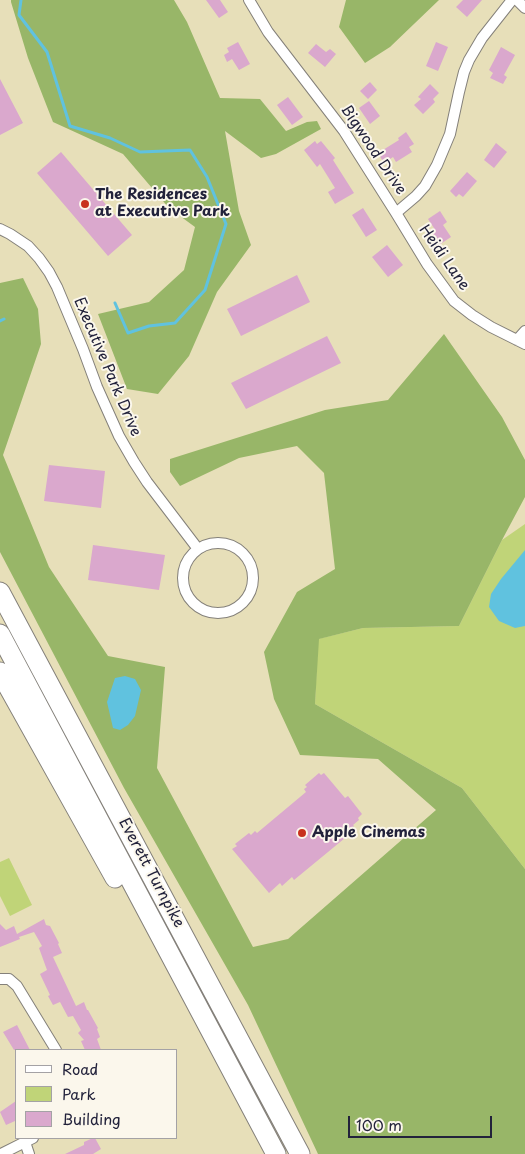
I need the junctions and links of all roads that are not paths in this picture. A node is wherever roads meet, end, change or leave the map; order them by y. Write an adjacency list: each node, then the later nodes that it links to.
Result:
1 (249, 0): 5 (street, Bigwood Drive)
2 (512, 0): 5 (street, Bigwood Drive)
3 (517, 0): 4 (street)
4 (525, 8)
5 (396, 213): 8 (street, Heidi Lane)
6 (0, 229): 9 (street, Executive Park Drive)
7 (525, 331): 8 (street)
8 (521, 342)
9 (198, 549): 9 (street)
10 (0, 592): 20 (highway, Everett Turnpike)
11 (0, 634): 13 (highway, Everett Turnpike)
12 (0, 672): 13 (highway)
13 (168, 953): 19 (highway, Everett Turnpike)
14 (0, 979): 15 (street)
15 (55, 1049)
16 (29, 1140): 17 (street); 18 (street)
17 (1, 1154)
18 (29, 1154)
19 (276, 1154)
20 (300, 1154)

